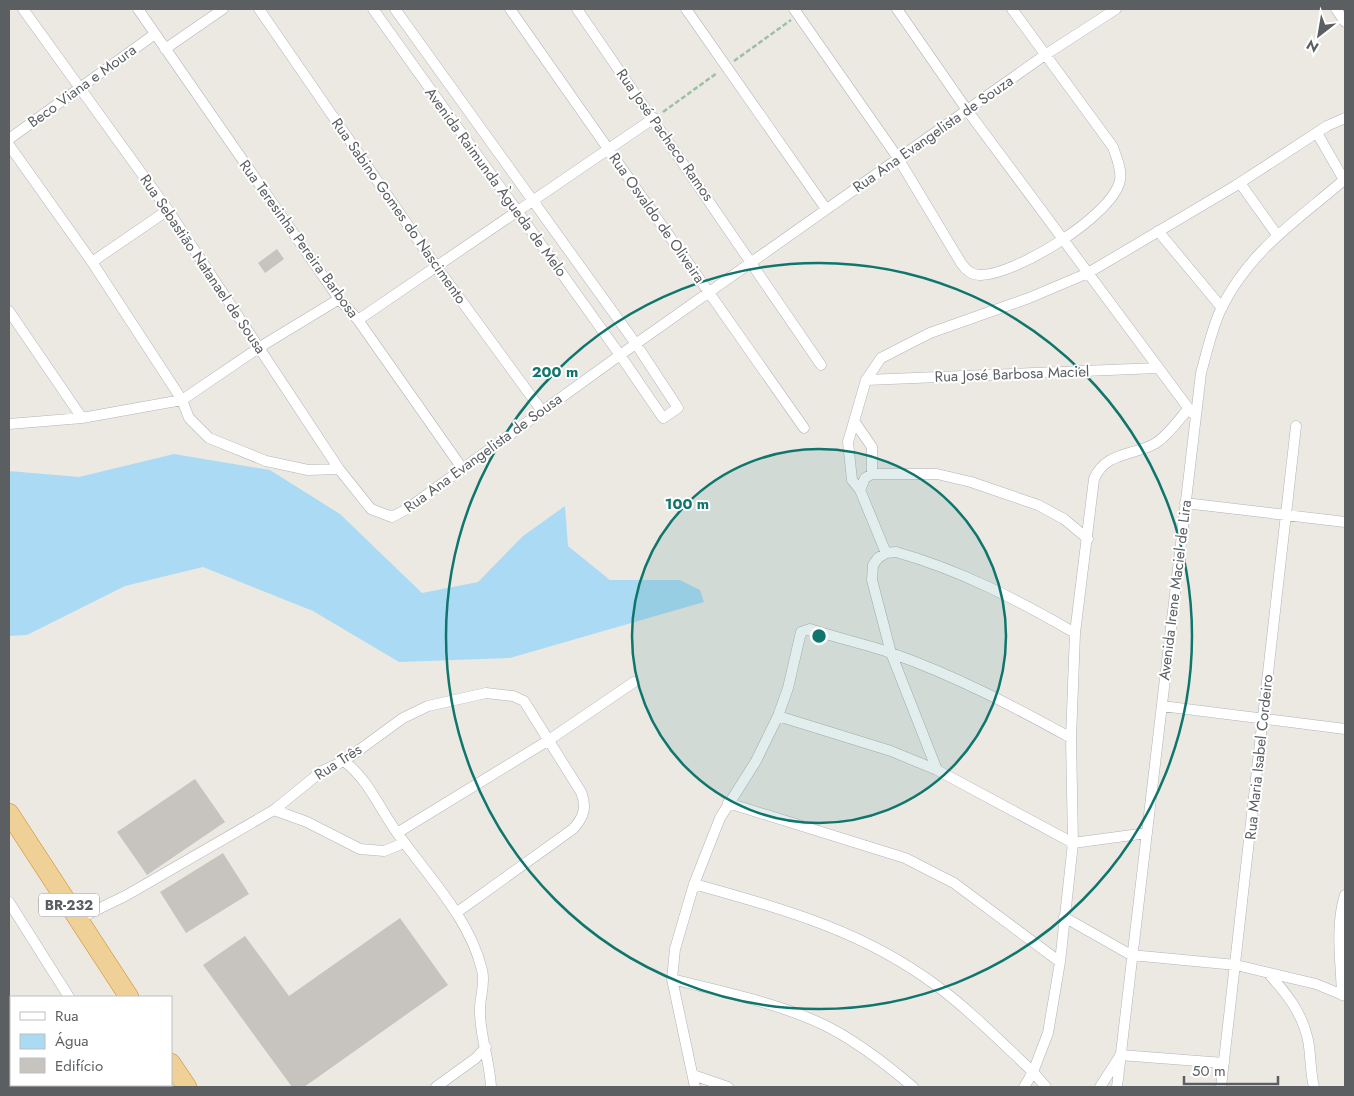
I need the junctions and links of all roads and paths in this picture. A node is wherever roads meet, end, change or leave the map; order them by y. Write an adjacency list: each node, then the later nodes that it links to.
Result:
1 (23, 9): 21 (street, Rua Sebastião Natanael de Sousa)
2 (138, 9): 16 (street, Rua Teresinha Pereira Barbosa)
3 (223, 9): 17 (street)
4 (259, 9): 41 (street, Rua Sabino Gomes do Nascimento)
5 (373, 9): 20 (street, Avenida Raimunda Àgueda de Melo)
6 (395, 9): 19 (street, Avenida Raimunda Àgueda de Melo)
7 (510, 9): 28 (street, Rua Osvaldo de Oliveira)
8 (577, 9): 23 (street, Rua José Pacheco Ramos)
9 (686, 9): 33 (street)
10 (794, 9): 29 (street)
11 (898, 9): 22 (street)
12 (1012, 9): 18 (street)
13 (1115, 9): 18 (street, Rua Ana Evangelista de Souza)
14 (1336, 9): 15 (street)
15 (1345, 22)
16 (155, 34): 17 (street, Rua Teresinha Pereira Barbosa); 21 (street, Beco Viana e Moura)
17 (165, 49): 44 (street, Rua Teresinha Pereira Barbosa)
18 (1045, 55): 22 (street, Rua Ana Evangelista de Souza); 38 (street)
19 (434, 65): 20 (street); 32 (street, Avenida Raimunda Àgueda de Melo)
20 (420, 76): 35 (street, Avenida Raimunda Àgueda de Melo)
21 (80, 87): 26 (street, Beco Viana e Moura); 34 (street, Rua Sebastião Natanael de Sousa)
22 (967, 110): 29 (street, Rua Ana Evangelista de Souza); 38 (street)
23 (654, 118): 28 (street); 39 (street, Rua José Pacheco Ramos)
24 (1345, 118): 25 (street)
25 (1317, 133): 30 (street); 31 (street)
26 (9, 139)
27 (9, 144): 40 (street)
28 (609, 149): 32 (street); 43 (street, Rua Osvaldo de Oliveira)
29 (898, 158): 33 (street, Rua Ana Evangelista de Souza); 38 (street)
30 (1345, 179): 37 (street, Avenida Irene Maciel de Lira)
31 (1240, 183): 36 (street); 37 (street)
32 (533, 201): 35 (street); 48 (street, Avenida Raimunda Àgueda de Melo)
33 (826, 209): 39 (street, Rua Ana Evangelista de Souza)
34 (168, 210): 40 (street); 49 (street, Rua Sebastião Natanael de Sousa)
35 (518, 212): 41 (street); 50 (street, Avenida Raimunda Àgueda de Melo)
36 (1158, 231): 42 (street); 45 (street)
37 (1277, 234): 45 (street, Avenida Irene Maciel de Lira)
38 (1064, 241): 42 (street)
39 (752, 261): 43 (street, Rua Ana Evangelista de Sousa); 51 (street, Rua José Pacheco Ramos)
40 (92, 262): 54 (street)
41 (436, 266): 47 (street); 56 (street, Rua Sabino Gomes do Nascimento)
42 (1088, 273): 52 (street); 53 (street)
43 (709, 292): 48 (street, Rua Ana Evangelista de Sousa); 62 (street, Rua Osvaldo de Oliveira)
44 (339, 299): 47 (street, Rua Teresinha Pereira Barbosa); 49 (street)
45 (1222, 308): 58 (street, Avenida Irene Maciel de Lira)
46 (9, 311): 57 (street)
47 (358, 320): 63 (street, Rua Teresinha Pereira Barbosa)
48 (636, 344): 50 (street, Rua Ana Evangelista de Sousa); 50 (street, Avenida Raimunda Àgueda de Melo)
49 (260, 347): 54 (street); 64 (street, Rua Sebastião Natanael de Sousa)
50 (620, 355): 56 (street, Rua Ana Evangelista de Sousa)
51 (821, 365)
52 (1158, 368): 53 (street, Rua José Barbosa Maciel); 55 (street)
53 (866, 380): 59 (street)
54 (182, 400): 57 (street); 64 (street)
55 (1188, 409): 58 (street); 71 (street)
56 (542, 411): 63 (street, Rua Ana Evangelista de Sousa)
57 (82, 418): 60 (street)
58 (1195, 418): 67 (street, Avenida Irene Maciel de Lira)
59 (854, 421): 65 (street); 66 (street)
60 (9, 424)
61 (1296, 426): 68 (street, Rua Maria Isabel Cordeiro)
62 (804, 428)
63 (462, 468): 69 (street, Rua Ana Evangelista de Sousa)
64 (339, 469): 69 (street, Rua Sebastião Natanael de Sousa)
65 (872, 474): 66 (street); 71 (street)
66 (860, 490): 72 (street)
67 (1186, 503): 68 (street); 76 (street, Avenida Irene Maciel de Lira)
68 (1286, 515): 70 (street); 78 (street, Rua Maria Isabel Cordeiro)
69 (384, 516)
70 (1345, 522)
71 (1088, 539): 73 (street)
72 (886, 553): 73 (street); 74 (street)
73 (1075, 633): 80 (street)
74 (891, 653): 77 (street); 80 (street); 83 (street)
75 (634, 682): 81 (street)
76 (1162, 706): 78 (street); 88 (street, Avenida Irene Maciel de Lira)
77 (778, 716): 83 (street); 84 (street)
78 (1263, 719): 79 (street); 99 (street, Rua Maria Isabel Cordeiro)
79 (1345, 730)
80 (1071, 738): 90 (street)
81 (549, 740): 82 (street, Rua Três); 87 (street); 94 (street, Rua Três)
82 (344, 762): 85 (street, Rua Três); 87 (street)
83 (937, 770): 90 (street)
84 (728, 802): 91 (street); 98 (street)
85 (274, 810): 89 (street); 96 (street, Rua Três)
86 (9, 813): 96 (highway, BR-232)
87 (397, 832): 89 (street)
88 (1147, 832): 90 (street); 97 (street, Avenida Irene Maciel de Lira)
89 (404, 843): 94 (street)
90 (1073, 843): 95 (street)
91 (694, 884): 101 (street); 109 (street)
92 (1345, 895): 104 (street)
93 (9, 902): 102 (street)
94 (456, 913): 105 (street)
95 (1064, 917): 97 (street); 98 (street)
96 (78, 919): 103 (highway, BR-232)
97 (1131, 955): 99 (street); 106 (street, Avenida Irene Maciel de Lira)
98 (1060, 962): 109 (street)
99 (1236, 965): 100 (street); 107 (street, Rua Maria Isabel Cordeiro)
100 (1268, 972): 104 (street); 122 (street)
101 (672, 979): 110 (street); 116 (street)
102 (68, 996)
103 (128, 996)
104 (1344, 996)
105 (486, 1046): 112 (street); 113 (street)
106 (1120, 1055): 107 (street); 119 (street); 120 (street, Avenida Irene Maciel de Lira)
107 (1224, 1063): 121 (street, Rua Maria Isabel Cordeiro)
108 (172, 1064): 111 (highway)
109 (1033, 1072): 117 (street); 118 (street)
110 (693, 1075): 114 (street); 115 (street)
111 (187, 1087)
112 (436, 1087)
113 (491, 1087)
114 (695, 1087)
115 (728, 1087)
116 (913, 1087)
117 (1024, 1087)
118 (1046, 1087)
119 (1100, 1087)
120 (1117, 1087)
121 (1221, 1087)
122 (1314, 1087)

